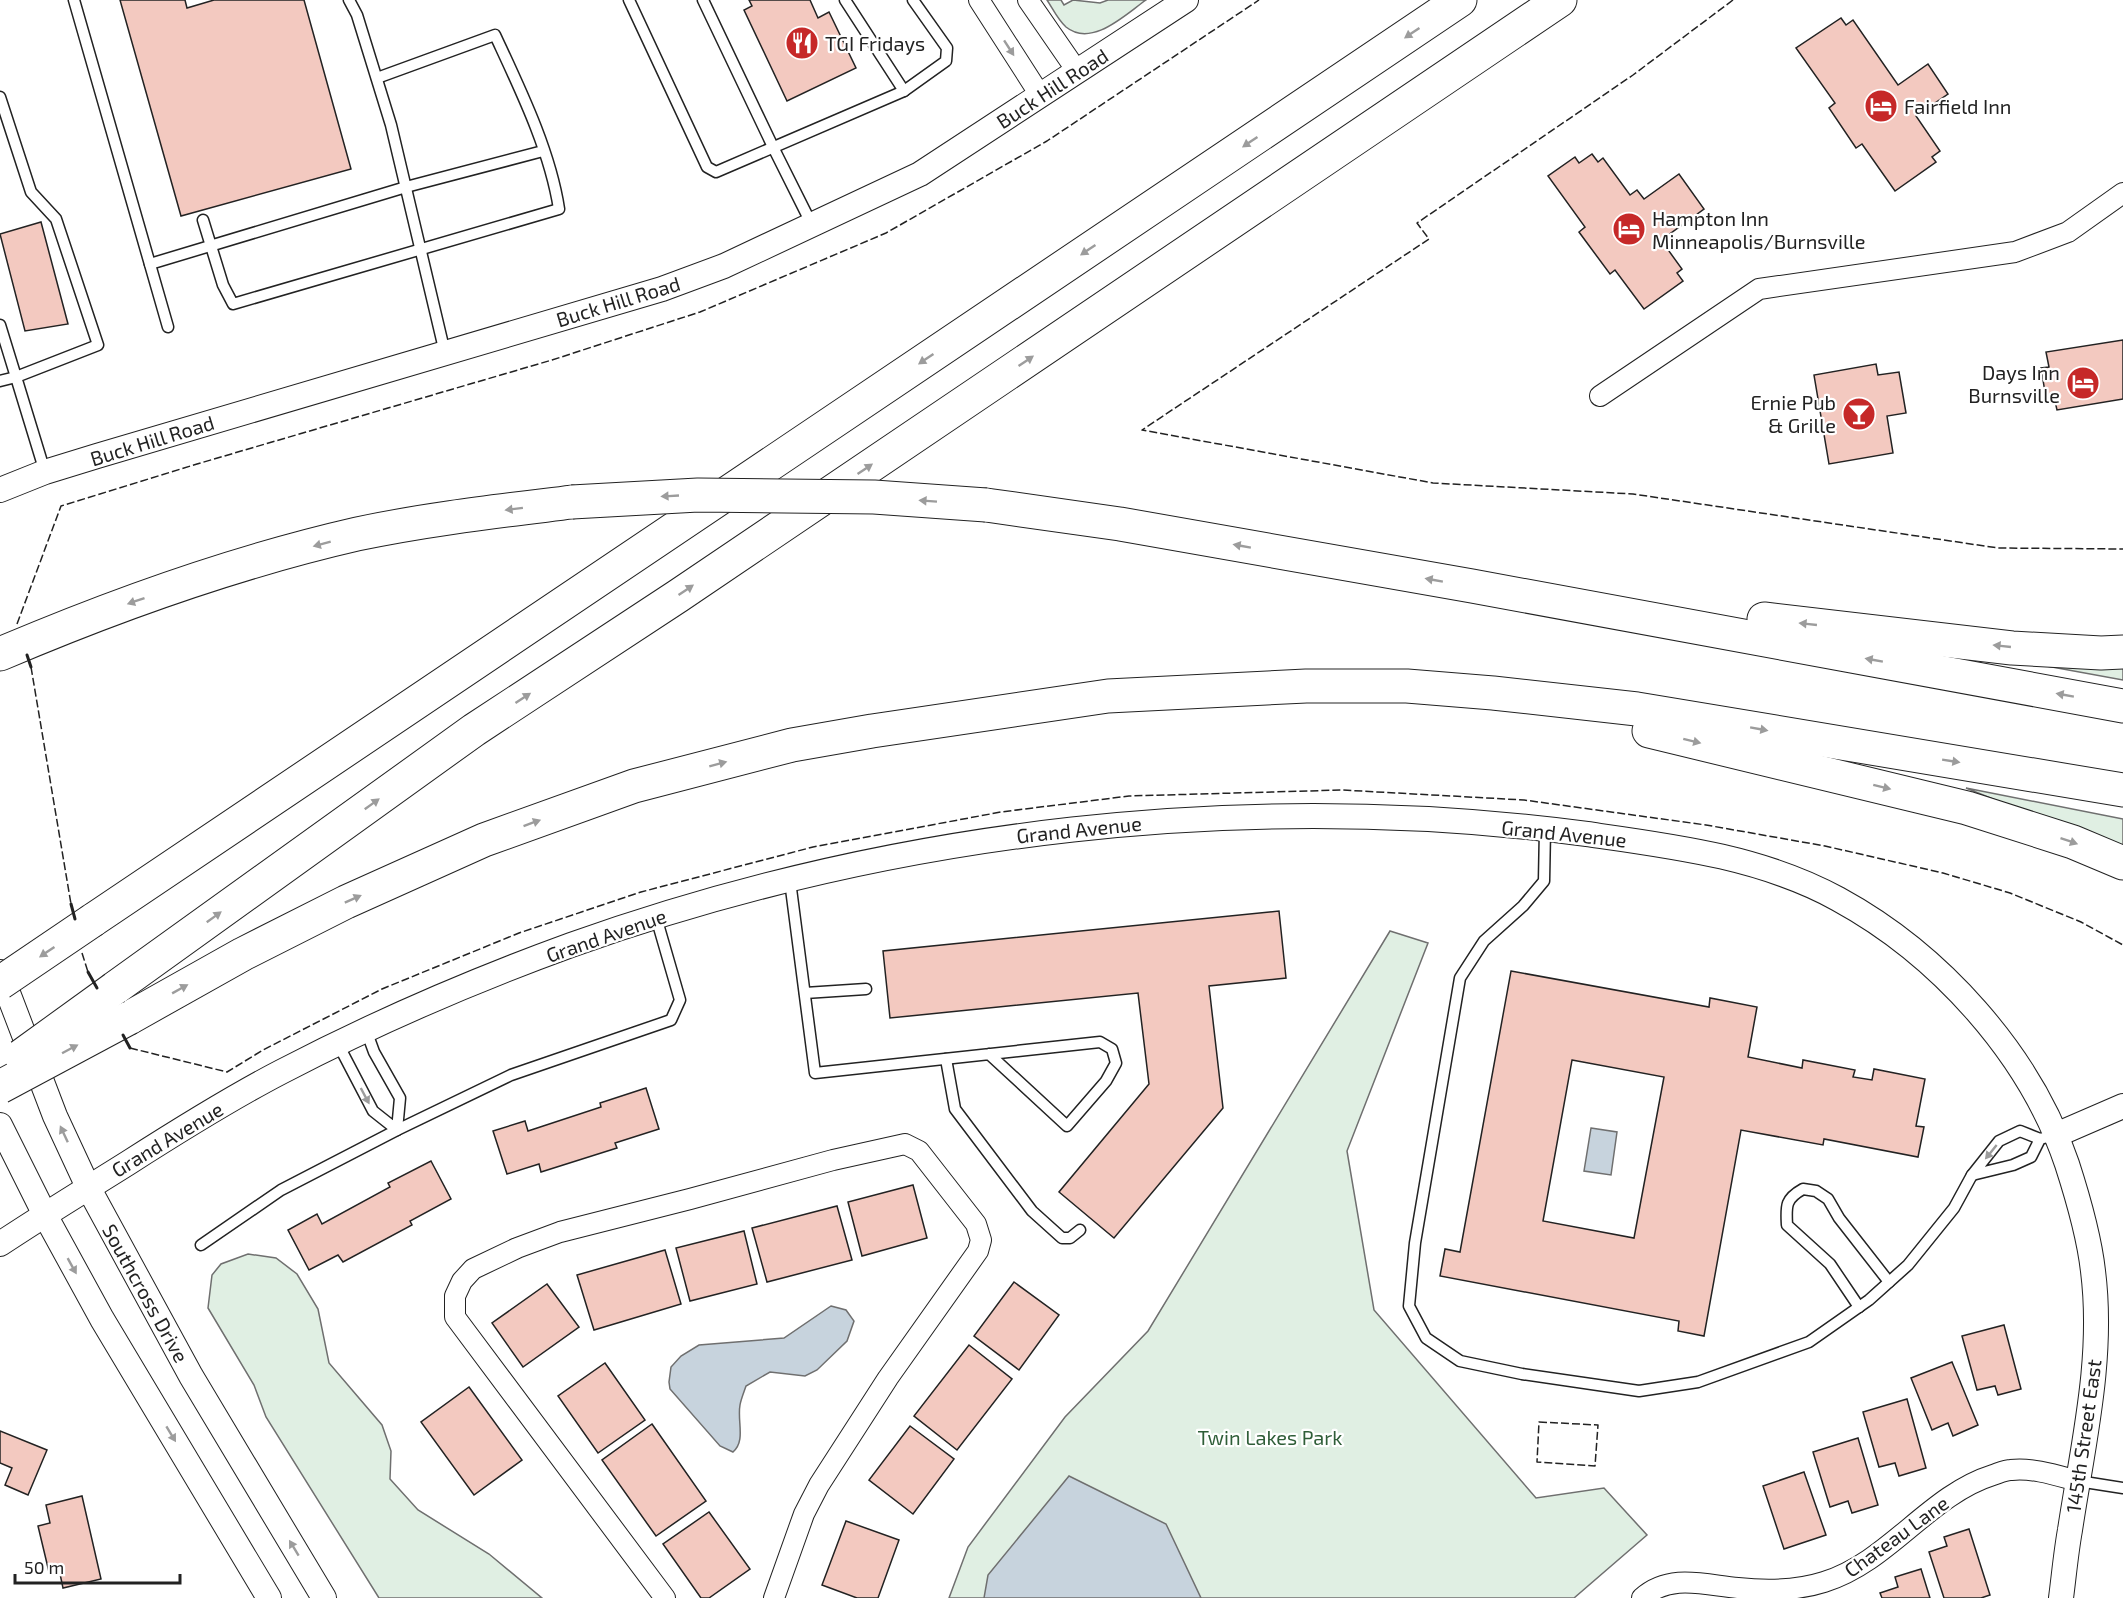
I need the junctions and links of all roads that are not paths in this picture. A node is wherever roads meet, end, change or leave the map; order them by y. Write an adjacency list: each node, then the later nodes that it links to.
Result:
1 (74, 0): 26 (lane)
2 (629, 0): 18 (lane)
3 (703, 0): 18 (lane)
4 (845, 0): 14 (lane)
5 (913, 0): 14 (lane)
6 (979, 0): 15 (street, one-way to 15)
7 (1028, 0): 12 (street)
8 (1186, 0): 12 (street, Buck Hill Road)
9 (1460, 0): 46 (highway, one-way to 46, bridge)
10 (1560, 0): 53 (highway, one-way to 10, bridge)
11 (351, 1): 13 (lane)
12 (1077, 71): 15 (street, Buck Hill Road)
13 (377, 78): 19 (lane); 20 (lane)
14 (904, 91): 18 (lane)
15 (1040, 95): 23 (street, Buck Hill Road)
16 (0, 97): 17 (lane)
17 (2, 114): 30 (lane)
18 (774, 149): 23 (lane)
19 (543, 151): 20 (lane); 25 (lane)
20 (406, 188): 24 (lane); 25 (lane)
21 (2123, 193): 32 (street)
22 (203, 220): 24 (lane)
23 (812, 225): 29 (street, Buck Hill Road)
24 (210, 245): 25 (lane); 26 (lane)
25 (421, 250): 29 (lane)
26 (150, 264): 28 (lane)
27 (0, 325): 30 (lane)
28 (168, 327)
29 (445, 352): 33 (street, Buck Hill Road)
30 (16, 376): 31 (lane); 33 (lane)
31 (0, 381)
32 (1600, 396)
33 (45, 472): 34 (street, Buck Hill Road)
34 (0, 490)
35 (1472, 586): 36 (highway, one-way to 35); 37 (highway, one-way to 37, bridge); 39 (highway, one-way to 35)
36 (2123, 652)
37 (0, 654)
38 (1493, 693): 40 (highway, one-way to 40); 42 (highway, one-way to 42); 54 (highway, one-way to 38, bridge)
39 (2123, 706)
40 (2123, 790)
41 (1545, 828): 43 (street, Grand Avenue); 58 (street, Grand Avenue); 66 (lane)
42 (2123, 863)
43 (790, 881): 44 (street, Grand Avenue); 48 (lane)
44 (656, 917): 49 (street, Grand Avenue); 57 (lane)
45 (0, 972): 60 (street, Southcross Drive, one-way to 45)
46 (0, 983)
47 (866, 989): 48 (lane)
48 (805, 993): 52 (lane)
49 (366, 1030): 50 (street, Grand Avenue); 57 (lane)
50 (338, 1044): 57 (lane, one-way to 57); 60 (street, Grand Avenue)
51 (989, 1054): 51 (lane); 52 (lane)
52 (946, 1059): 62 (lane)
53 (0, 1071)
54 (0, 1087)
55 (2123, 1106): 58 (street)
56 (0, 1125): 61 (street)
57 (397, 1130): 64 (lane)
58 (2048, 1137): 59 (lane); 59 (lane, one-way to 59); 67 (street, 145th Street East)
59 (1972, 1175): 65 (lane)
60 (88, 1187): 61 (street, Grand Avenue); 70 (street, Southcross Drive, one-way to 60)
61 (45, 1215): 63 (street, Grand Avenue); 69 (street, one-way to 69)
62 (1080, 1230)
63 (0, 1244)
64 (201, 1245)
65 (1889, 1282): 66 (lane); 66 (lane)
66 (1859, 1307)
67 (2078, 1481): 68 (lane); 73 (street, Chateau Lane); 74 (street, 145th Street East)
68 (2123, 1488)
69 (269, 1598)
70 (324, 1598)
71 (665, 1598): 72 (street)
72 (774, 1598)
73 (1642, 1598)
74 (2061, 1598)

